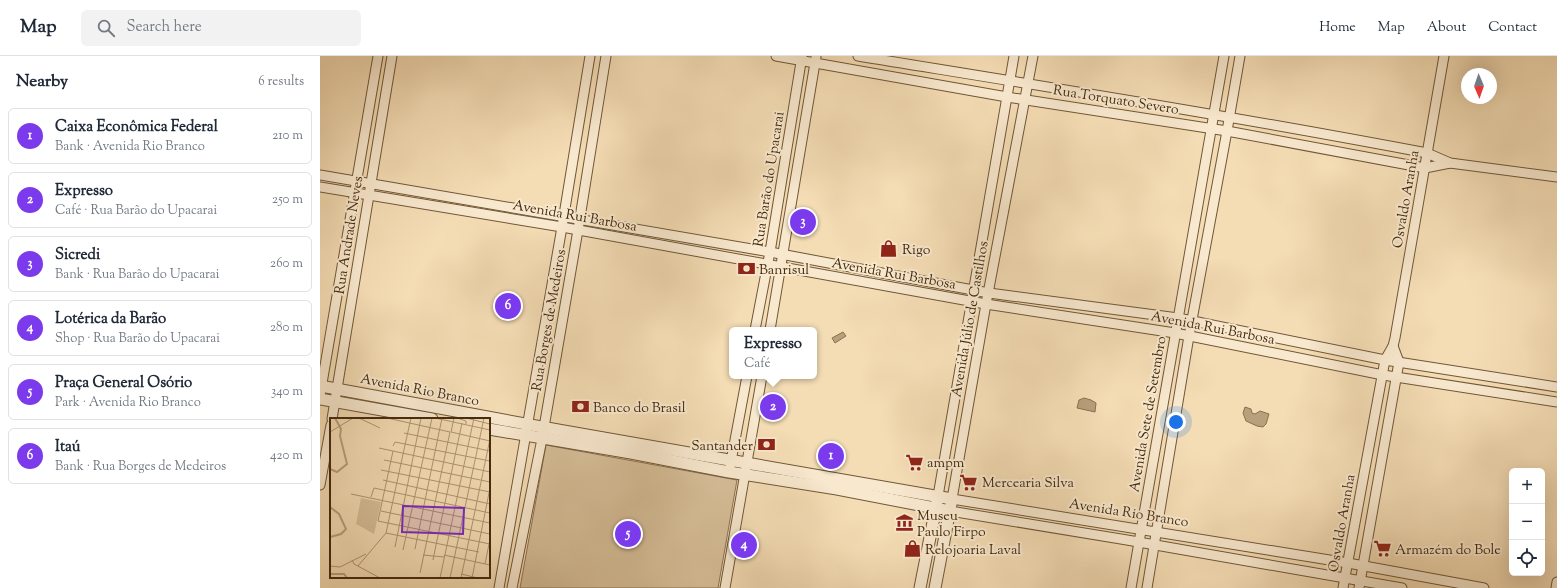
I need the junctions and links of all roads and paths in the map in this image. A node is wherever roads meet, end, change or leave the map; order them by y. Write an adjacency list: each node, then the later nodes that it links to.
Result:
1 (378, 56): 18 (street, Rua Andrade Neves)
2 (392, 56): 20 (street, Rua Andrade Neves)
3 (590, 56): 48 (street, Rua Borges de Medeiros)
4 (606, 56): 49 (street, Rua Borges de Medeiros)
5 (776, 56): 12 (street, Rua Torquato Severo)
6 (858, 56): 16 (street, Rua Torquato Severo)
7 (1014, 56): 17 (street, Avenida Júlio de Castilhos)
8 (1033, 56): 19 (street, Avenida Júlio de Castilhos)
9 (1224, 56): 14 (street, Avenida Sete de Setembro)
10 (1240, 56): 15 (street, Avenida Sete de Setembro)
11 (1444, 56): 32 (street, Osvaldo Aranha)
12 (802, 58): 13 (street, Rua Torquato Severo); 33 (street, Rua Barão do Upacarai)
13 (816, 59): 21 (street, Rua Torquato Severo); 35 (street, Rua Barão do Upacarai)
14 (1223, 66): 15 (street); 26 (street, Avenida Sete de Setembro)
15 (1238, 68): 27 (street, Avenida Sete de Setembro)
16 (958, 72): 17 (street, Rua Torquato Severo); 21 (street)
17 (1010, 81): 19 (street, Rua Torquato Severo); 22 (street, Avenida Júlio de Castilhos)
18 (374, 84): 20 (street); 39 (street, Rua Andrade Neves)
19 (1028, 85): 23 (street, Rua Torquato Severo); 24 (street, Avenida Júlio de Castilhos)
20 (387, 86): 40 (street, Rua Andrade Neves)
21 (955, 87): 22 (street, Rua Torquato Severo)
22 (1007, 97): 24 (street, Rua Torquato Severo); 60 (street, Avenida Júlio de Castilhos)
23 (1120, 98): 25 (street); 26 (street, Rua Torquato Severo)
24 (1025, 99): 25 (street, Rua Torquato Severo); 61 (street, Avenida Júlio de Castilhos)
25 (1117, 114): 29 (street, Rua Torquato Severo)
26 (1215, 114): 27 (street, Rua Torquato Severo); 29 (street, Avenida Sete de Setembro)
27 (1230, 116): 28 (street, Rua Torquato Severo); 30 (street, Avenida Sete de Setembro)
28 (1286, 126): 31 (street); 32 (street, Rua Torquato Severo)
29 (1212, 129): 30 (street, Rua Torquato Severo); 66 (street, Avenida Sete de Setembro)
30 (1227, 131): 31 (street, Rua Torquato Severo); 67 (street, Avenida Sete de Setembro)
31 (1283, 142): 36 (street, Rua Torquato Severo)
32 (1427, 153): 34 (street, Rua Torquato Severo); 36 (street, Osvaldo Aranha)
33 (785, 163): 35 (street); 45 (street, Rua Barão do Upacarai)
34 (1450, 163): 36 (street, Rua Torquato Severo); 38 (street, Rua Torquato Severo)
35 (798, 166): 46 (street, Rua Barão do Upacarai)
36 (1425, 168): 74 (street, Osvaldo Aranha)
37 (320, 175): 39 (street, Avenida Rui Barbosa)
38 (1557, 177)
39 (358, 182): 40 (street, Avenida Rui Barbosa); 42 (street, Rua Andrade Neves)
40 (370, 184): 43 (street, Rua Andrade Neves); 44 (street, Avenida Rui Barbosa)
41 (320, 187): 42 (street, Avenida Rui Barbosa)
42 (356, 193): 43 (street, Avenida Rui Barbosa); 87 (street, Rua Andrade Neves)
43 (368, 195): 47 (street, Avenida Rui Barbosa); 88 (street, Rua Andrade Neves)
44 (471, 201): 47 (street); 48 (street, Avenida Rui Barbosa)
45 (778, 204): 46 (street); 52 (street, Rua Barão do Upacarai)
46 (792, 206): 53 (street, Rua Barão do Upacarai)
47 (470, 212): 50 (street, Avenida Rui Barbosa)
48 (564, 216): 49 (street, Avenida Rui Barbosa); 50 (street, Rua Borges de Medeiros)
49 (580, 219): 51 (street, Rua Borges de Medeiros); 52 (street, Avenida Rui Barbosa)
50 (562, 227): 51 (street, Avenida Rui Barbosa); 57 (street, Rua Borges de Medeiros)
51 (578, 230): 54 (street, Avenida Rui Barbosa); 58 (street, Rua Borges de Medeiros)
52 (770, 252): 53 (street, Avenida Rui Barbosa); 54 (street, Rua Barão do Upacarai)
53 (784, 254): 55 (street, Rua Barão do Upacarai); 56 (street, Avenida Rui Barbosa)
54 (767, 264): 55 (street, Avenida Rui Barbosa); 68 (street, Rua Barão do Upacarai)
55 (781, 267): 59 (street, Avenida Rui Barbosa); 69 (street, Rua Barão do Upacarai)
56 (876, 272): 59 (street); 60 (street, Avenida Rui Barbosa)
57 (554, 276): 58 (street); 81 (street, Rua Borges de Medeiros)
58 (569, 279): 85 (street, Rua Borges de Medeiros)
59 (874, 284): 63 (street, Avenida Rui Barbosa)
60 (974, 289): 61 (street, Avenida Rui Barbosa); 63 (street, Avenida Júlio de Castilhos)
61 (988, 292): 62 (street, Avenida Rui Barbosa); 64 (street, Avenida Júlio de Castilhos)
62 (1037, 299): 65 (street); 66 (street, Avenida Rui Barbosa)
63 (972, 302): 64 (street, Avenida Rui Barbosa); 75 (street, Avenida Júlio de Castilhos)
64 (986, 304): 65 (street, Avenida Rui Barbosa); 76 (street, Avenida Júlio de Castilhos)
65 (1035, 311): 71 (street, Avenida Rui Barbosa)
66 (1178, 318): 67 (street, Avenida Rui Barbosa); 71 (street, Avenida Sete de Setembro)
67 (1192, 321): 70 (street, Avenida Rui Barbosa); 72 (street, Avenida Sete de Setembro)
68 (756, 327)
69 (771, 327)
70 (1240, 331): 73 (street); 77 (street, Avenida Rui Barbosa)
71 (1175, 333): 72 (street, Avenida Rui Barbosa); 116 (street, Avenida Sete de Setembro)
72 (1189, 336): 73 (street, Avenida Rui Barbosa); 117 (street, Avenida Sete de Setembro)
73 (1238, 346): 79 (street, Avenida Rui Barbosa)
74 (1393, 346): 77 (street, Osvaldo Aranha); 78 (street)
75 (964, 350): 76 (street); 103 (street, Avenida Júlio de Castilhos)
76 (978, 352): 104 (street, Avenida Júlio de Castilhos)
77 (1385, 360): 78 (street, Avenida Rui Barbosa); 79 (street, Osvaldo Aranha)
78 (1399, 362): 80 (street, Avenida Rui Barbosa); 82 (street, Osvaldo Aranha)
79 (1383, 375): 82 (street, Avenida Rui Barbosa); 124 (street, Osvaldo Aranha)
80 (1488, 376): 86 (street, Avenida Rui Barbosa); 89 (street)
81 (536, 377): 85 (street); 97 (street, Rua Borges de Medeiros)
82 (1396, 377): 89 (street, Avenida Rui Barbosa); 125 (street, Osvaldo Aranha)
83 (746, 379): 107 (street)
84 (761, 379): 108 (street)
85 (552, 381): 98 (street, Rua Borges de Medeiros)
86 (1557, 387)
87 (321, 389): 88 (street, Avenida Rio Branco)
88 (337, 389): 91 (street, Rua Andrade Neves); 93 (street, Avenida Rio Branco)
89 (1485, 391): 92 (street, Avenida Rui Barbosa)
90 (320, 399): 91 (street, Avenida Rio Branco)
91 (335, 402): 94 (street, Rua Andrade Neves); 95 (street, Avenida Rio Branco)
92 (1557, 402)
93 (429, 407): 96 (street); 97 (street, Avenida Rio Branco)
94 (332, 418)
95 (423, 418)
96 (429, 418)
97 (528, 424): 98 (street, Avenida Rio Branco); 101 (street, Rua Borges de Medeiros)
98 (544, 427): 102 (street, Rua Borges de Medeiros); 105 (street, Avenida Rio Branco)
99 (330, 428): 106 (street)
100 (490, 429): 101 (street, Avenida Rio Branco)
101 (527, 436): 102 (street, Avenida Rio Branco); 126 (street, Rua Borges de Medeiros)
102 (542, 439): 105 (street, Avenida Rio Branco); 127 (street, Rua Borges de Medeiros)
103 (947, 444): 104 (street); 112 (street, Avenida Júlio de Castilhos)
104 (961, 446): 113 (street, Avenida Júlio de Castilhos)
105 (632, 448): 107 (street, Avenida Rio Branco); 109 (street, Avenida Rio Branco)
106 (323, 451): 111 (street)
107 (732, 460): 108 (street, Avenida Rio Branco); 109 (street)
108 (746, 469): 109 (street, Avenida Rio Branco); 110 (street, Avenida Rio Branco); 134 (street)
109 (730, 472)
110 (838, 484): 112 (street, Avenida Rio Branco); 114 (street, Avenida Rio Branco)
111 (320, 485)
112 (938, 496): 113 (street, Avenida Rio Branco); 114 (street, Avenida Júlio de Castilhos)
113 (952, 498): 115 (street, Avenida Júlio de Castilhos); 116 (street, Avenida Rio Branco)
114 (936, 508): 115 (street, Avenida Rio Branco); 122 (street, Avenida Júlio de Castilhos)
115 (950, 511): 118 (street, Avenida Rio Branco); 123 (street, Avenida Júlio de Castilhos)
116 (1141, 528): 117 (street, Avenida Rio Branco); 118 (street, Avenida Sete de Setembro)
117 (1156, 532): 119 (street, Avenida Rio Branco); 120 (street, Avenida Sete de Setembro)
118 (1139, 542): 120 (street, Avenida Rio Branco); 137 (street, Avenida Sete de Setembro)
119 (1222, 542): 121 (street); 124 (street, Avenida Rio Branco)
120 (1154, 545): 121 (street, Avenida Rio Branco); 138 (street, Avenida Sete de Setembro)
121 (1220, 556): 128 (street, Avenida Rio Branco)
122 (926, 557): 123 (street); 135 (street, Avenida Júlio de Castilhos)
123 (941, 559): 136 (street, Avenida Júlio de Castilhos)
124 (1348, 563): 125 (street, Avenida Rio Branco); 128 (street, Osvaldo Aranha)
125 (1362, 566): 130 (street, Osvaldo Aranha); 131 (street, Avenida Rio Branco)
126 (502, 575): 127 (street); 132 (street, Rua Borges de Medeiros)
127 (514, 578): 133 (street, Rua Borges de Medeiros)
128 (1345, 578): 130 (street, Avenida Rio Branco); 139 (street, Osvaldo Aranha)
129 (1557, 582): 142 (street)
130 (1359, 584): 140 (street, Avenida Rio Branco)
131 (1458, 586): 141 (street, Avenida Rio Branco)
132 (499, 588)
133 (512, 588)
134 (725, 588)
135 (920, 588)
136 (935, 588)
137 (1131, 588)
138 (1147, 588)
139 (1343, 588)
140 (1402, 588)
141 (1484, 588)
142 (1556, 588)

